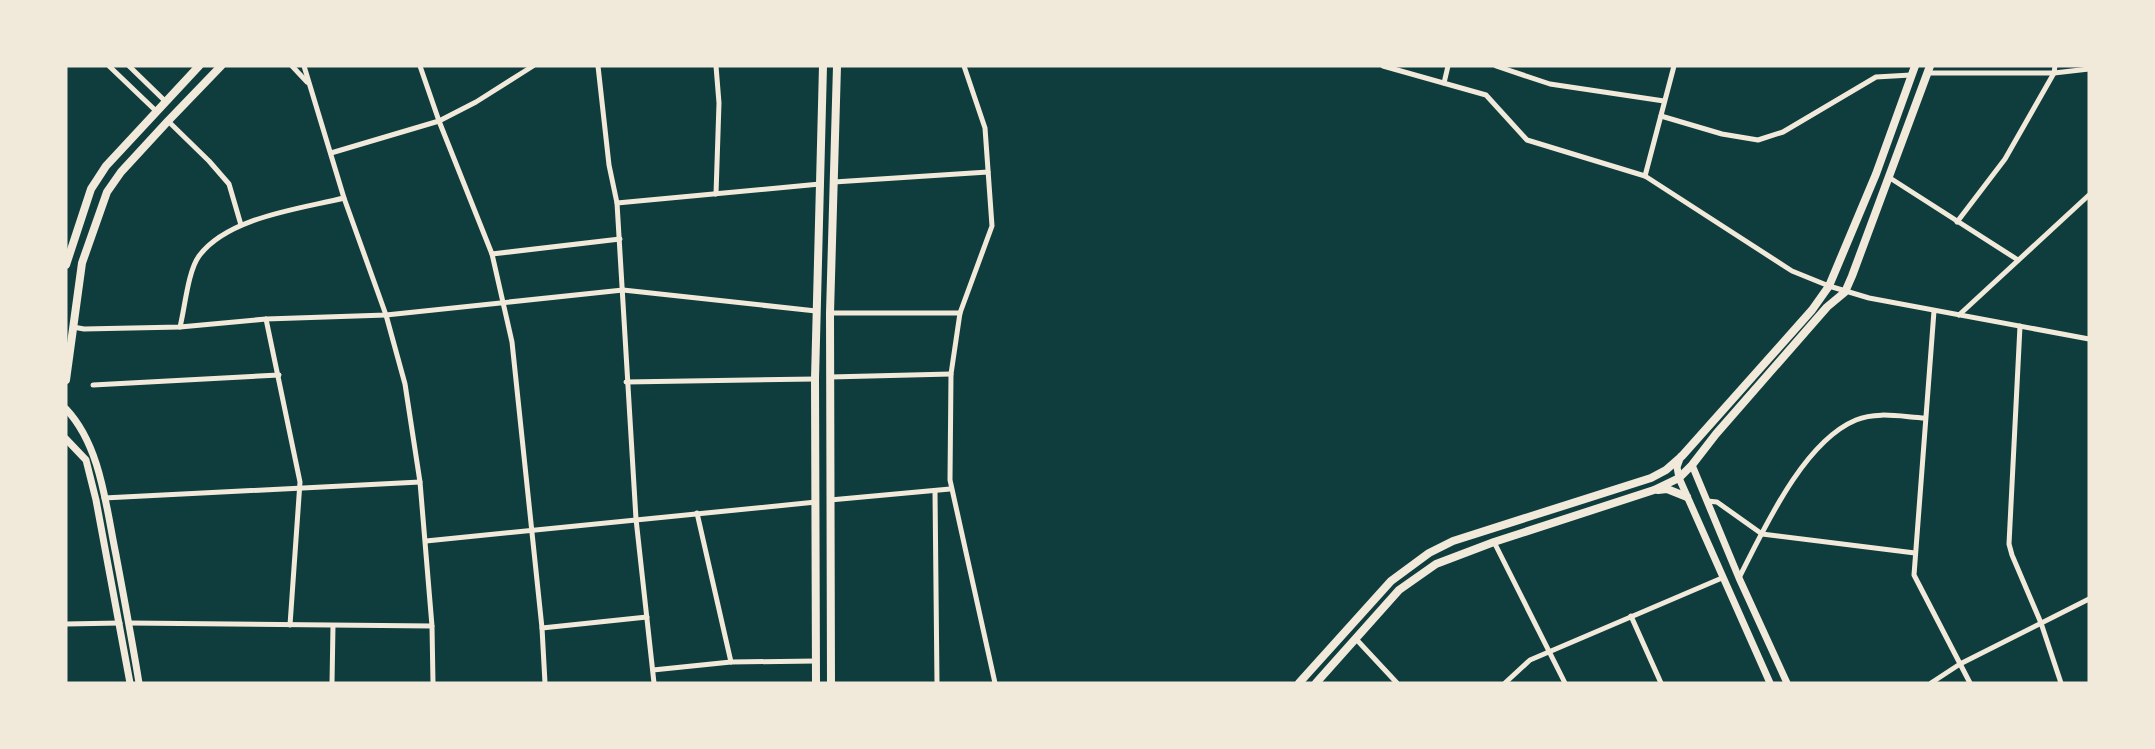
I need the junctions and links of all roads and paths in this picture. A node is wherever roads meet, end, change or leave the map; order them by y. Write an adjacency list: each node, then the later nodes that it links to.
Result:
1 (109, 66): 28 (street)
2 (128, 66): 26 (street)
3 (199, 66): 26 (main road)
4 (220, 66): 30 (main road)
5 (292, 66): 24 (street)
6 (304, 66): 24 (street)
7 (420, 66): 31 (street)
8 (533, 66): 31 (street)
9 (598, 66): 41 (street)
10 (716, 66): 38 (street)
11 (823, 66): 37 (main road)
12 (837, 66): 36 (main road)
13 (964, 66): 33 (street)
14 (1383, 66): 25 (street)
15 (1448, 66): 25 (street)
16 (1496, 66): 27 (street)
17 (1674, 66): 27 (street)
18 (1915, 66): 23 (main road)
19 (2055, 66): 22 (street)
20 (2089, 69): 22 (street)
21 (1929, 70): 22 (street); 35 (main road)
22 (2054, 73): 42 (street)
23 (1912, 74): 29 (street); 48 (main road)
24 (308, 82): 32 (street)
25 (1444, 83): 34 (street)
26 (165, 101): 28 (main road)
27 (1664, 101): 29 (street)
28 (156, 111): 47 (main road)
29 (1661, 116): 34 (street)
30 (168, 121): 43 (street); 60 (main road)
31 (439, 121): 32 (street); 45 (street)
32 (331, 153): 40 (street)
33 (988, 172): 36 (street); 55 (street)
34 (1645, 176): 48 (street)
35 (1890, 178): 42 (street); 50 (main road)
36 (834, 182): 54 (main road)
37 (820, 184): 38 (street); 52 (main road)
38 (716, 194): 41 (street)
39 (2089, 195): 46 (street)
40 (344, 198): 43 (street); 56 (street)
41 (617, 203): 44 (street)
42 (1956, 222): 46 (street)
43 (241, 225): 61 (street)
44 (620, 239): 45 (street); 49 (street)
45 (492, 254): 51 (street)
46 (2018, 260): 57 (street)
47 (66, 264)
48 (1829, 286): 50 (street); 73 (main road)
49 (623, 290): 51 (street); 52 (street); 68 (street)
50 (1845, 292): 53 (street); 74 (main road)
51 (504, 302): 56 (street); 89 (street)
52 (816, 311): 66 (main road)
53 (1934, 311): 57 (street); 71 (street)
54 (830, 313): 55 (street); 65 (main road)
55 (960, 314): 63 (street)
56 (386, 315): 58 (street); 76 (street)
57 (1959, 315): 59 (street)
58 (266, 319): 61 (street); 64 (street)
59 (2020, 326): 62 (street); 101 (street)
60 (73, 327): 61 (street); 67 (main road)
61 (180, 327)
62 (2089, 339)
63 (951, 374): 65 (street); 77 (street)
64 (279, 375): 69 (street); 78 (street)
65 (830, 377): 84 (main road)
66 (815, 379): 68 (street); 86 (main road)
67 (66, 380)
68 (626, 382): 88 (street)
69 (93, 385)
70 (66, 409): 82 (main road)
71 (1925, 418): 90 (street); 93 (street)
72 (66, 439): 83 (main road)
73 (1682, 456): 75 (main road); 123 (main road)
74 (1692, 465): 75 (main road); 85 (main road)
75 (1678, 478): 79 (main road); 81 (main road)
76 (420, 482): 78 (street); 91 (street)
77 (950, 489): 80 (street); 122 (street)
78 (300, 490): 82 (street); 103 (street)
79 (1654, 490): 81 (main road); 92 (main road)
80 (935, 491): 84 (street); 121 (street)
81 (1687, 497): 94 (main road)
82 (104, 498): 83 (main road); 99 (main road)
83 (96, 500): 100 (main road)
84 (830, 500): 120 (main road)
85 (1707, 501): 90 (street); 95 (main road)
86 (816, 502): 87 (street); 109 (main road)
87 (696, 513): 88 (street); 110 (street)
88 (636, 518): 89 (street); 98 (street)
89 (531, 529): 91 (street); 106 (street)
90 (1762, 534): 93 (street); 95 (street)
91 (426, 540): 105 (street)
92 (1494, 542): 107 (main road); 108 (street)
93 (1915, 553): 111 (street)
94 (1722, 578): 97 (street); 129 (main road)
95 (1739, 578): 130 (main road)
96 (2089, 599): 101 (street)
97 (1631, 616): 108 (street); 128 (street)
98 (647, 617): 106 (street); 112 (street)
99 (129, 622): 100 (main road); 103 (street); 114 (main road)
100 (120, 623): 102 (street); 113 (main road)
101 (2041, 623): 111 (street); 133 (street)
102 (66, 624)
103 (290, 625): 104 (street)
104 (333, 626): 105 (street); 115 (street)
105 (432, 626): 116 (street)
106 (542, 628): 117 (street)
107 (1356, 639): 124 (main road); 125 (street)
108 (1550, 651): 126 (street); 127 (street)
109 (816, 661): 110 (street); 119 (main road)
110 (731, 662): 112 (street)
111 (1960, 664): 131 (street); 132 (street)
112 (653, 670): 118 (street)
113 (130, 683)
114 (139, 683)
115 (332, 683)
116 (433, 683)
117 (545, 683)
118 (654, 683)
119 (816, 683)
120 (831, 683)
121 (937, 683)
122 (995, 683)
123 (1299, 683)
124 (1316, 683)
125 (1397, 683)
126 (1505, 683)
127 (1564, 683)
128 (1660, 683)
129 (1770, 683)
130 (1787, 683)
131 (1931, 683)
132 (1970, 683)
133 (2061, 683)

